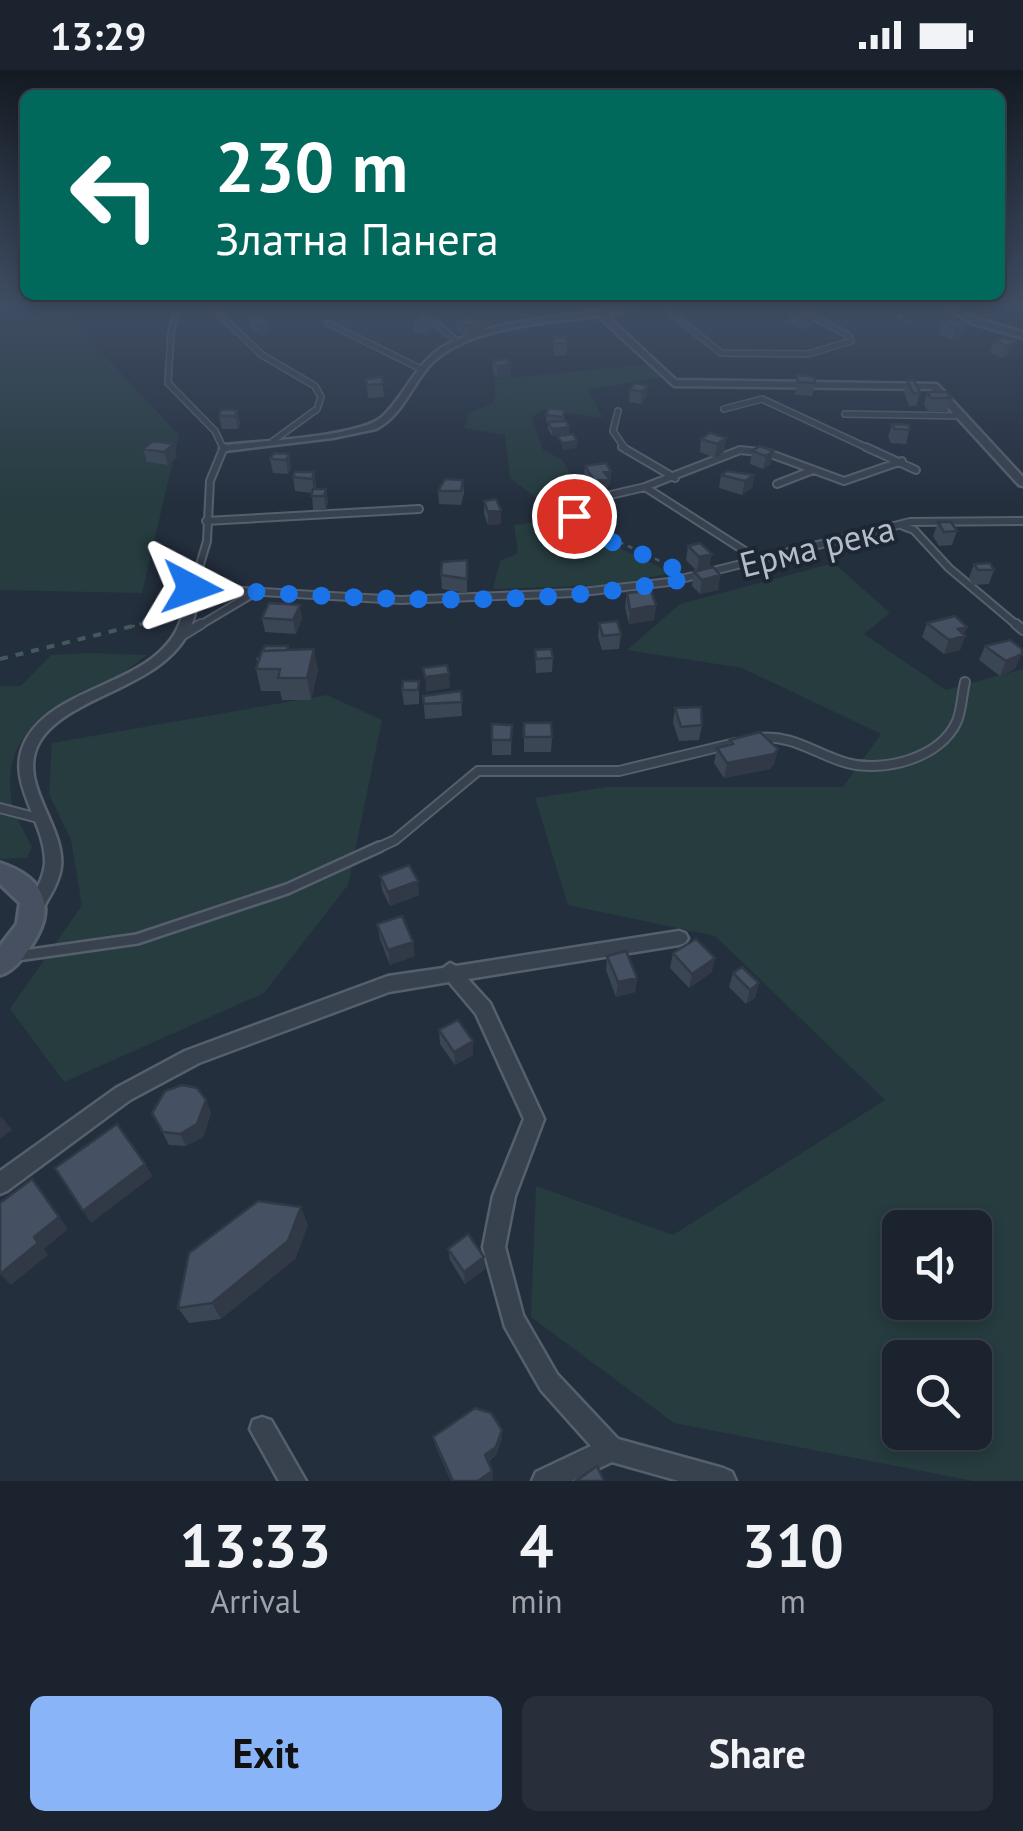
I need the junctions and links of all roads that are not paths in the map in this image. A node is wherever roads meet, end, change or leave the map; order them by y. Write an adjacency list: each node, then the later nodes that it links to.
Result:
1 (168, 373): 10 (lane)
2 (293, 373): 9 (lane)
3 (416, 373): 9 (street)
4 (664, 373): 8 (street)
5 (724, 408): 11 (lane)
6 (618, 410): 14 (lane)
7 (845, 414): 8 (lane)
8 (964, 416): 15 (street)
9 (273, 441): 10 (street)
10 (224, 448): 20 (lane)
11 (902, 461): 12 (lane); 13 (lane)
12 (813, 470): 14 (lane); 16 (lane)
13 (916, 470)
14 (675, 478): 17 (lane)
15 (1023, 483)
16 (777, 484)
17 (644, 487): 18 (lane); 23 (lane)
18 (606, 496)
19 (420, 509): 20 (lane)
20 (206, 521): 24 (lane)
21 (1023, 522): 22 (lane, Ерма река)
22 (898, 525): 23 (lane, Ерма река); 26 (lane)
23 (762, 562): 25 (lane, Ерма река)
24 (192, 588): 25 (lane, Ерма река); 27 (street)
25 (256, 592): 27 (lane)
26 (1023, 630)
27 (172, 642): 30 (street)
28 (965, 682): 34 (lane)
29 (0, 808): 30 (lane)
30 (38, 818): 32 (street)
31 (0, 873): 32 (street)
32 (36, 905): 34 (street)
33 (679, 938): 35 (street)
34 (4, 960)
35 (450, 971): 36 (street); 38 (street)
36 (0, 1184)
37 (262, 1429): 39 (street)
38 (611, 1449): 40 (street); 41 (street)
39 (293, 1481)
40 (546, 1481)
41 (722, 1481)

